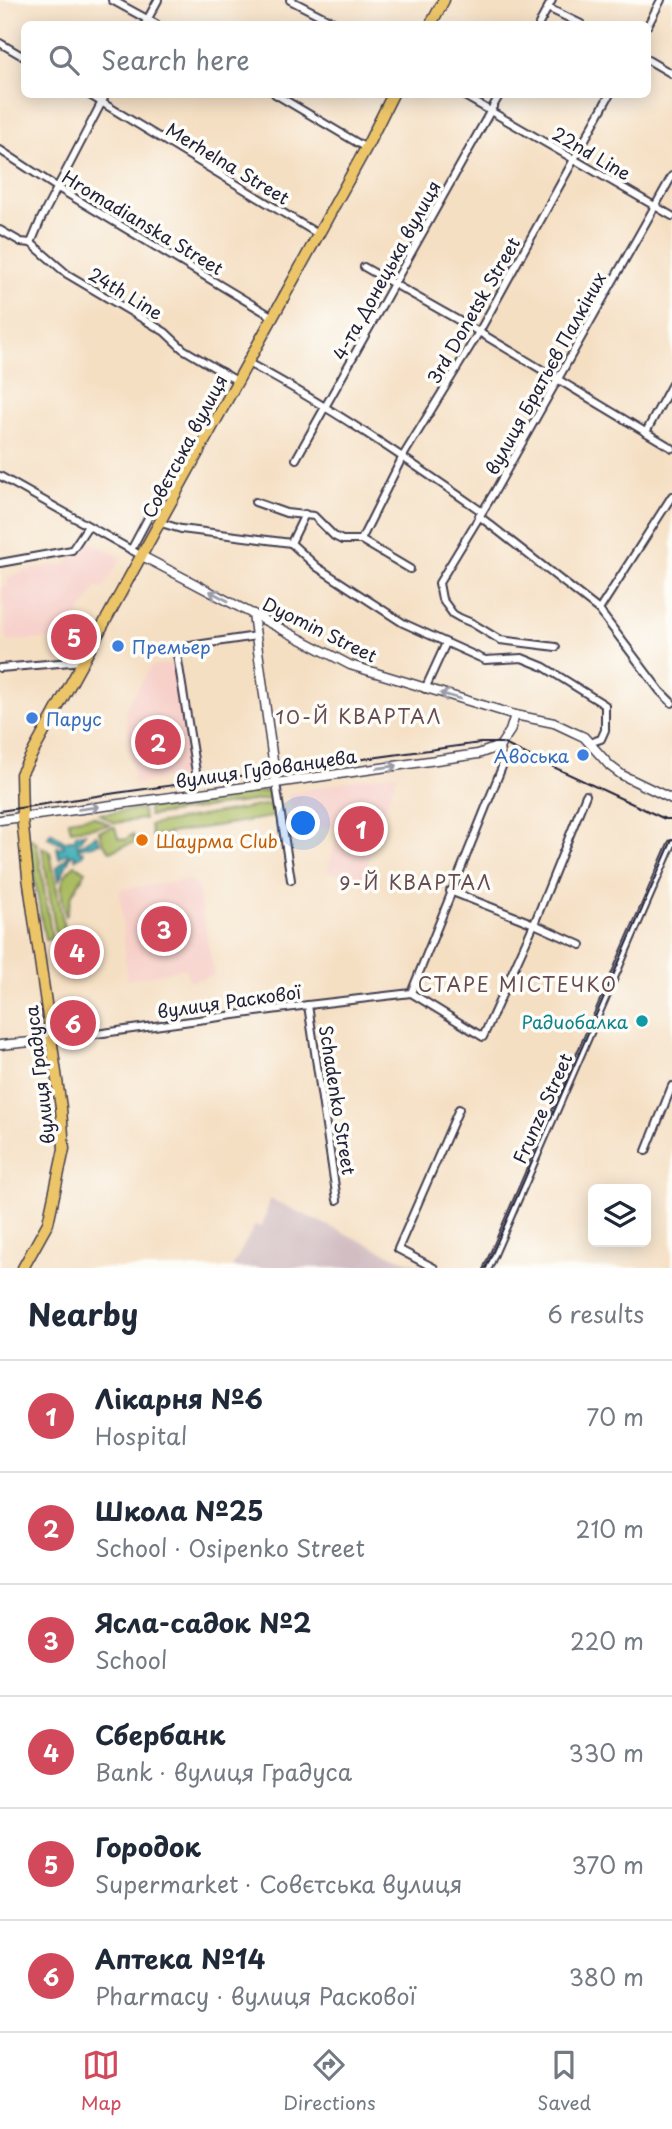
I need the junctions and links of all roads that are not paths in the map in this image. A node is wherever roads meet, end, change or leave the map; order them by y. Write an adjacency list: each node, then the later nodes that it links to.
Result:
1 (112, 0): 8 (street)
2 (158, 0): 9 (street)
3 (290, 0): 10 (street)
4 (444, 0): 11 (main road)
5 (552, 0): 7 (street)
6 (661, 0): 14 (street)
7 (548, 8): 12 (street); 13 (street)
8 (144, 21)
9 (147, 21)
10 (331, 21)
11 (432, 21)
12 (541, 21)
13 (575, 21)
14 (650, 21)
15 (0, 43): 16 (street)
16 (21, 55)
17 (651, 62): 18 (street)
18 (672, 74)
19 (94, 98): 26 (street, Merhelna Street)
20 (104, 98): 26 (street)
21 (282, 98): 28 (street)
22 (391, 98): 28 (main road, Совєтська вулиця)
23 (468, 98): 27 (street, 22nd Line)
24 (498, 98): 27 (street, 4-та Донецька вулиця)
25 (608, 98): 30 (street, 3rd Donetsk Street)
26 (102, 103): 32 (street); 36 (street, Merhelna Street)
27 (491, 111): 30 (street, 22nd Line); 39 (street, 4-та Донецька вулиця)
28 (366, 148): 36 (main road, Совєтська вулиця)
29 (0, 150): 32 (street, Hromadianska Street)
30 (575, 159): 33 (street, 22nd Line); 41 (street, 3rd Donetsk Street)
31 (672, 176): 33 (street, вулиця Братьєв Палкіних)
32 (58, 188): 37 (street); 40 (street, Hromadianska Street)
33 (655, 206): 34 (street, 22nd Line); 43 (street, вулиця Братьєв Палкіних)
34 (672, 216)
35 (0, 230): 37 (street, 24th Line)
36 (318, 234): 40 (main road, Совєтська вулиця)
37 (31, 243): 44 (street, 24th Line)
38 (364, 267): 39 (street)
39 (395, 283): 41 (street); 46 (street, 4-та Донецька вулиця)
40 (273, 317): 42 (main road, Совєтська вулиця)
41 (479, 332): 43 (street); 49 (street, 3rd Donetsk Street)
42 (248, 362): 44 (main road, Совєтська вулиця); 46 (street)
43 (558, 380): 47 (street); 54 (street, вулиця Братьєв Палкіних)
44 (237, 382): 57 (main road, Совєтська вулиця)
45 (672, 384): 47 (street)
46 (324, 407): 49 (street); 50 (street, 4-та Донецька вулиця)
47 (646, 432): 48 (street)
48 (672, 448)
49 (403, 456): 54 (street); 59 (street, 3rd Donetsk Street)
50 (296, 459)
51 (0, 477): 58 (street, Dyomin Street)
52 (672, 496): 65 (street)
53 (255, 502): 55 (street)
54 (480, 513): 65 (street); 69 (street, вулиця Братьєв Палкіних)
55 (305, 514): 59 (street); 60 (street)
56 (148, 518): 61 (street)
57 (161, 523): 60 (street); 62 (main road, Совєтська вулиця)
58 (88, 526): 61 (street, Dyomin Street); 63 (street)
59 (361, 540): 64 (street)
60 (291, 543): 68 (street)
61 (131, 550): 62 (street, Dyomin Street)
62 (142, 556): 66 (street, Dyomin Street, one-way to 62); 70 (main road, Совєтська вулиця)
63 (0, 563)
64 (410, 569)
65 (599, 610): 73 (street)
66 (253, 614): 67 (street); 72 (street, Dyomin Street)
67 (256, 636): 77 (street); 78 (street)
68 (446, 643): 72 (street); 75 (street)
69 (556, 647)
70 (83, 662): 71 (street); 81 (main road, Совєтська вулиця)
71 (0, 668)
72 (425, 689): 74 (street, Dyomin Street, one-way to 72)
73 (672, 703)
74 (515, 715): 75 (street, Dyomin Street); 76 (street)
75 (589, 743): 80 (street, Dyomin Street)
76 (500, 746): 78 (street, вулиця Гудованцева, one-way to 76); 85 (street)
77 (196, 772)
78 (276, 783): 81 (street, вулиця Гудованцева, one-way to 78); 84 (street)
79 (586, 795): 86 (street)
80 (672, 799)
81 (22, 817): 82 (street, вулиця Гудованцева); 90 (main road, вулиця Градуса)
82 (0, 820)
83 (672, 844): 98 (street, Frunze Street)
84 (291, 880)
85 (450, 891): 86 (street); 88 (street)
86 (534, 924): 87 (street); 88 (street)
87 (581, 945)
88 (411, 993): 89 (street, вулиця Раскової)
89 (308, 1004): 90 (street, вулиця Раскової); 95 (street, Schadenko Street)
90 (51, 1040): 91 (street); 96 (main road, вулиця Градуса)
91 (0, 1045)
92 (672, 1086): 94 (street)
93 (459, 1109): 97 (street)
94 (646, 1151)
95 (337, 1200)
96 (23, 1268)
97 (434, 1268)
98 (488, 1268)

